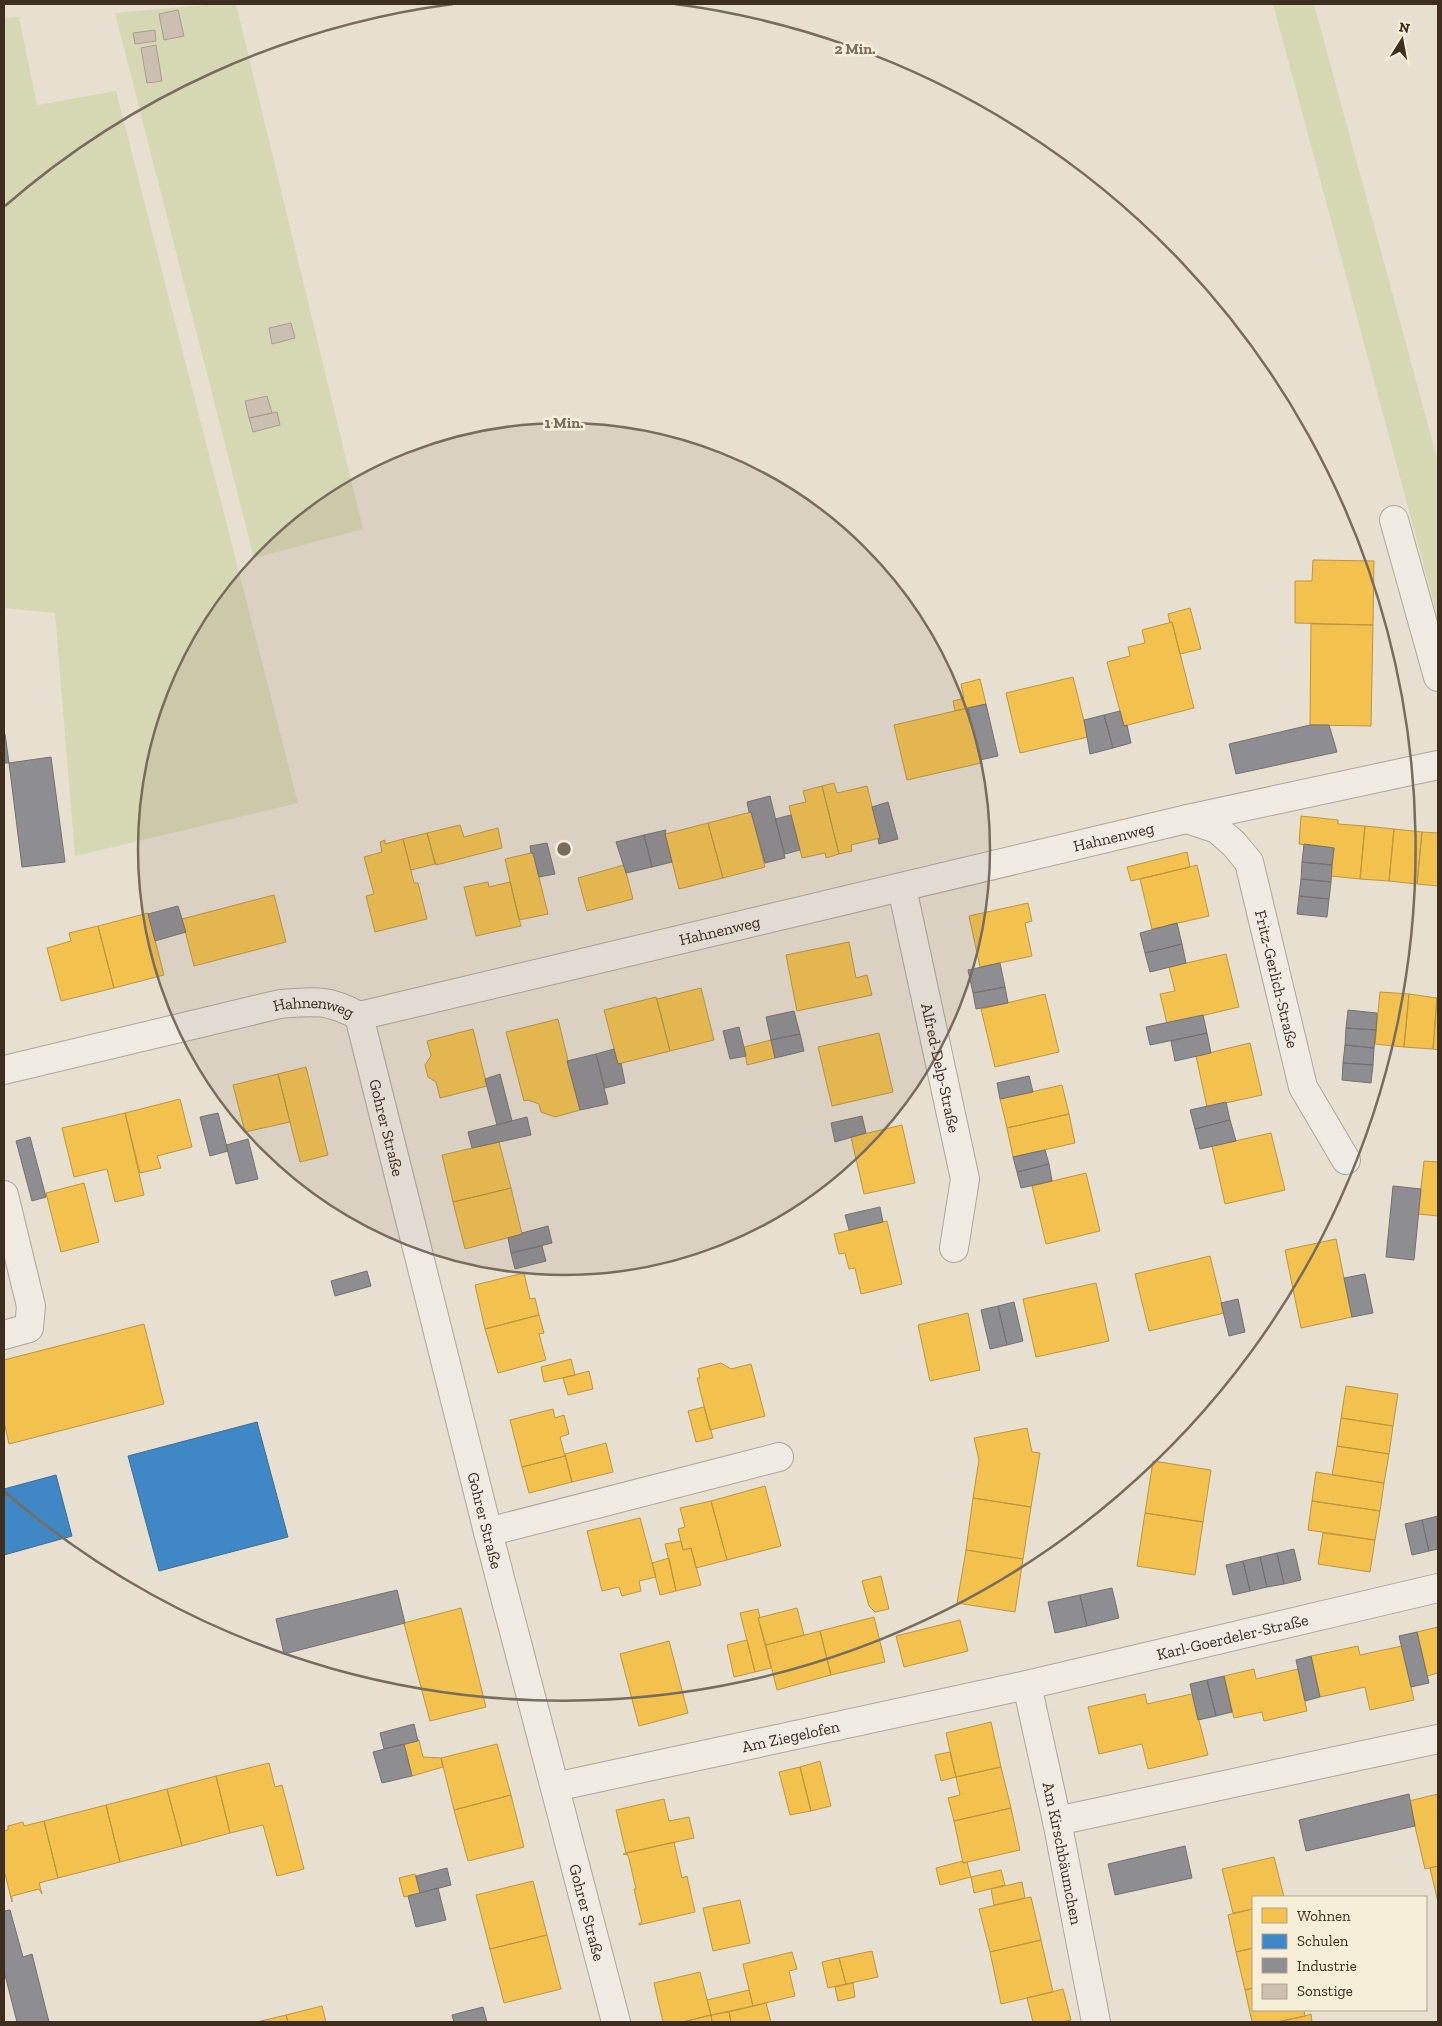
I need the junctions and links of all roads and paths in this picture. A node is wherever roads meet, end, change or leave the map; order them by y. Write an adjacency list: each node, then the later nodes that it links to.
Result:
1 (1394, 520): 2 (street)
2 (1438, 677)
3 (1438, 765): 4 (street, Hahnenweg)
4 (1187, 819): 5 (street, Hahnenweg); 8 (street, Fritz-Gerlich-Straße)
5 (902, 888): 6 (street, Hahnenweg); 10 (street, Alfred-Delp-Straße)
6 (359, 1016): 7 (street, Hahnenweg); 13 (street, Gohrer Straße)
7 (4, 1070)
8 (1346, 1160)
9 (4, 1195): 11 (street)
10 (954, 1248)
11 (4, 1334)
12 (780, 1456): 13 (street)
13 (488, 1532): 17 (street, Gohrer Straße)
14 (1438, 1588): 15 (street, Karl-Goerdeler-Straße)
15 (1027, 1685): 17 (street, Am Ziegelofen); 18 (street, Am Kirschbäumchen)
16 (1438, 1739): 18 (street)
17 (555, 1787): 19 (street, Gohrer Straße)
18 (1057, 1821): 20 (street, Am Kirschbäumchen)
19 (616, 2022)
20 (1096, 2022)

